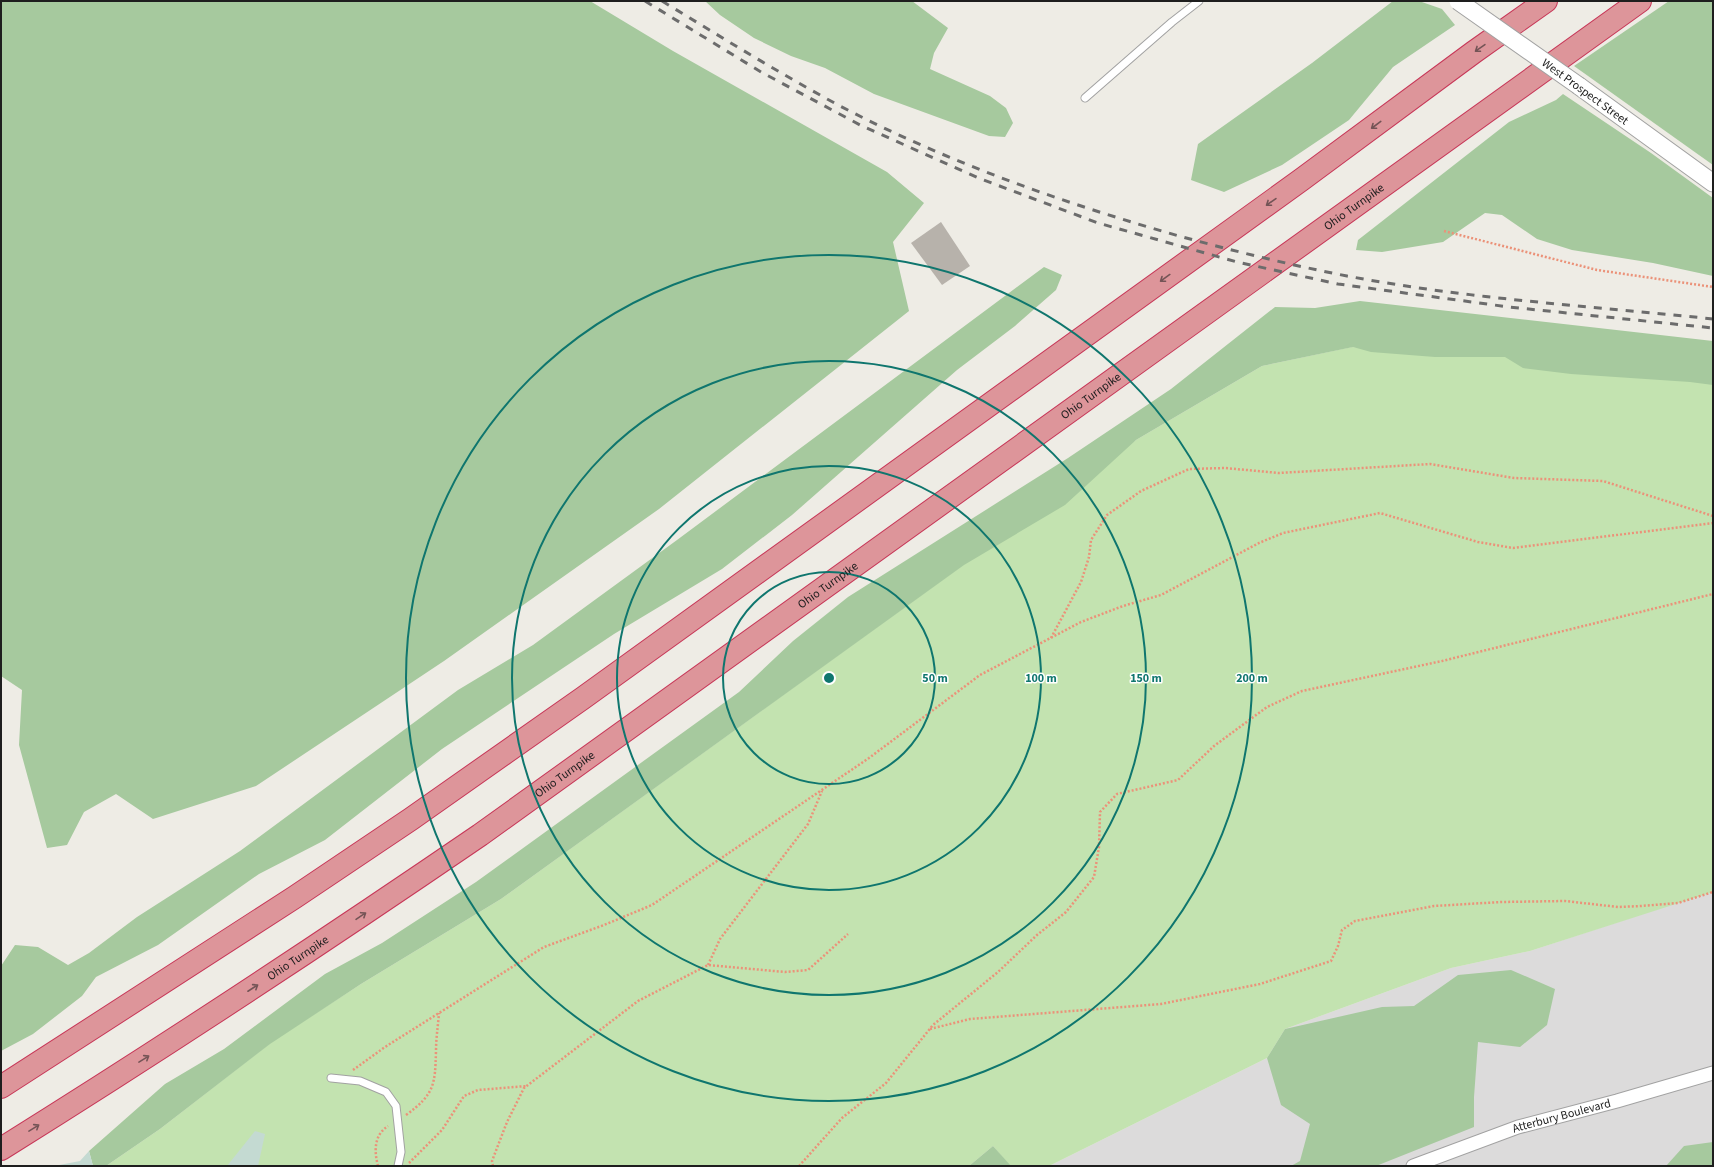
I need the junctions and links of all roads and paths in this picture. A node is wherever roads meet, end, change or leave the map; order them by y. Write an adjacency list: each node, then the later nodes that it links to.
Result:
1 (1199, 1): 5 (lane)
2 (1458, 1): 6 (street, West Prospect Street, bridge)
3 (1546, 1): 23 (highway, one-way to 23)
4 (1640, 1): 25 (highway, Ohio Turnpike, one-way to 4)
5 (1085, 98)
6 (1713, 183)
7 (1444, 232): 8 (path)
8 (1713, 287)
9 (1713, 516): 12 (path)
10 (1713, 523): 12 (path)
11 (1713, 594): 18 (path)
12 (1050, 638): 13 (path)
13 (822, 790): 16 (path); 17 (path)
14 (1713, 892): 18 (path)
15 (848, 934): 16 (path)
16 (708, 964): 22 (path)
17 (439, 1013): 21 (path); 24 (path)
18 (929, 1030): 30 (path)
19 (1713, 1073): 31 (street, Atterbury Boulevard)
20 (331, 1078): 21 (lane)
21 (339, 1079): 24 (lane)
22 (528, 1086): 28 (path); 29 (path)
23 (1, 1087)
24 (398, 1120): 26 (path); 27 (lane)
25 (1, 1149)
26 (378, 1166)
27 (398, 1166)
28 (406, 1166)
29 (493, 1166)
30 (799, 1166)
31 (1412, 1166)

